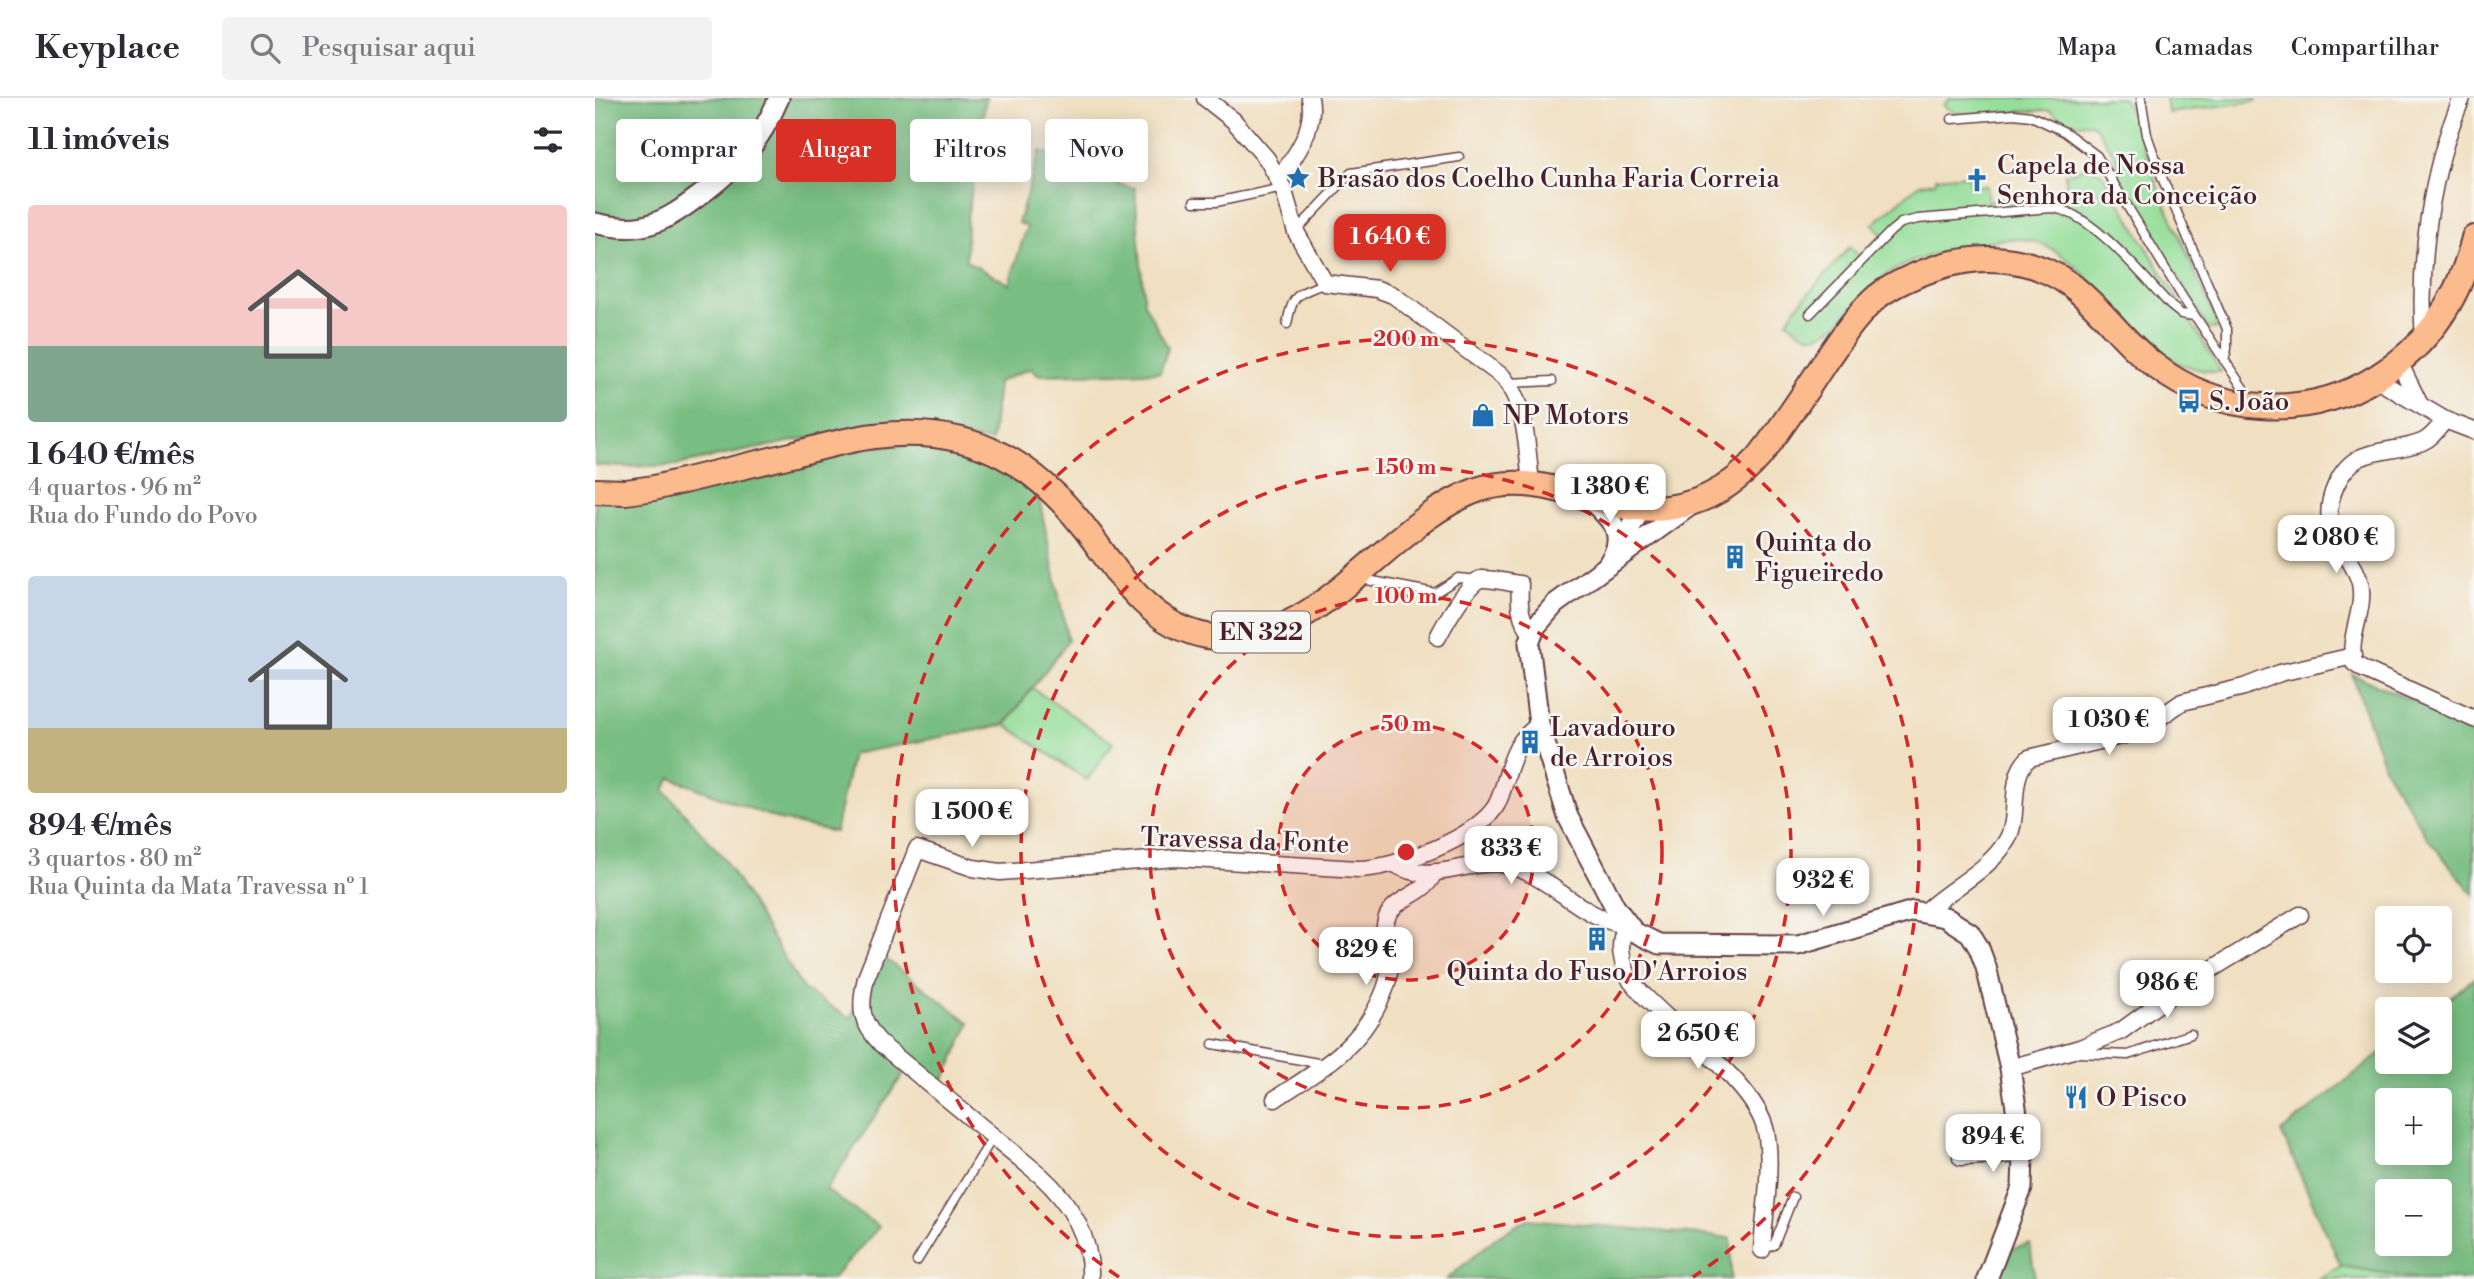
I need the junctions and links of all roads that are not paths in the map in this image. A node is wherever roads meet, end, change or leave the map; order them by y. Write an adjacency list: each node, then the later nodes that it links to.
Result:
1 (779, 98): 10 (street)
2 (1205, 98): 8 (street)
3 (1310, 98): 8 (street)
4 (2141, 98): 18 (lane)
5 (2462, 98): 17 (street)
6 (1952, 119): 15 (lane)
7 (1459, 157): 11 (lane)
8 (1281, 183): 9 (lane); 11 (street)
9 (1194, 202)
10 (595, 223)
11 (1296, 232): 13 (street)
12 (2474, 238): 17 (main road, EN 322)
13 (1325, 283): 16 (lane); 22 (street)
14 (1810, 314): 15 (lane)
15 (2194, 316): 18 (lane)
16 (1287, 324)
17 (2424, 340): 19 (main road, EN 322)
18 (2224, 360): 24 (lane)
19 (2399, 362): 20 (main road, EN 322); 23 (street)
20 (2374, 378): 23 (street); 24 (main road, EN 322)
21 (1552, 381): 22 (lane)
22 (1508, 383): 27 (street)
23 (2419, 403): 25 (street)
24 (2255, 406): 30 (main road, EN 322)
25 (2445, 420): 26 (street); 38 (street)
26 (2474, 431)
27 (1531, 484): 29 (main road, EN 322); 34 (main road, EN 322)
28 (603, 492): 34 (main road, EN 322)
29 (1585, 496): 31 (main road, EN 322); 33 (street)
30 (1695, 502): 31 (main road, EN 322); 32 (street)
31 (1641, 509): 32 (street); 33 (street)
32 (1632, 548): 33 (street)
33 (1606, 565): 36 (street)
34 (1355, 577): 35 (lane)
35 (1479, 580): 36 (street); 37 (street)
36 (1532, 634): 40 (street)
37 (1438, 636)
38 (2353, 656): 39 (street); 43 (street)
39 (2474, 719)
40 (1539, 724): 41 (street, Travessa da Fonte); 45 (street)
41 (1395, 864): 42 (street); 52 (street, Travessa da Fonte)
42 (1434, 872): 45 (street); 49 (street)
43 (1925, 912): 45 (street); 50 (street)
44 (2300, 915): 48 (street)
45 (1627, 925): 56 (street)
46 (2191, 1034): 48 (lane)
47 (1213, 1044): 49 (lane)
48 (2066, 1052): 50 (street)
49 (1326, 1065): 51 (street)
50 (2010, 1068): 53 (street)
51 (1275, 1099)
52 (993, 1137): 57 (lane); 58 (street, Travessa da Fonte)
53 (2024, 1154): 54 (street); 59 (street)
54 (1961, 1157)
55 (1793, 1197): 56 (lane)
56 (1762, 1250)
57 (917, 1261)
58 (1090, 1279)
59 (1987, 1279)

